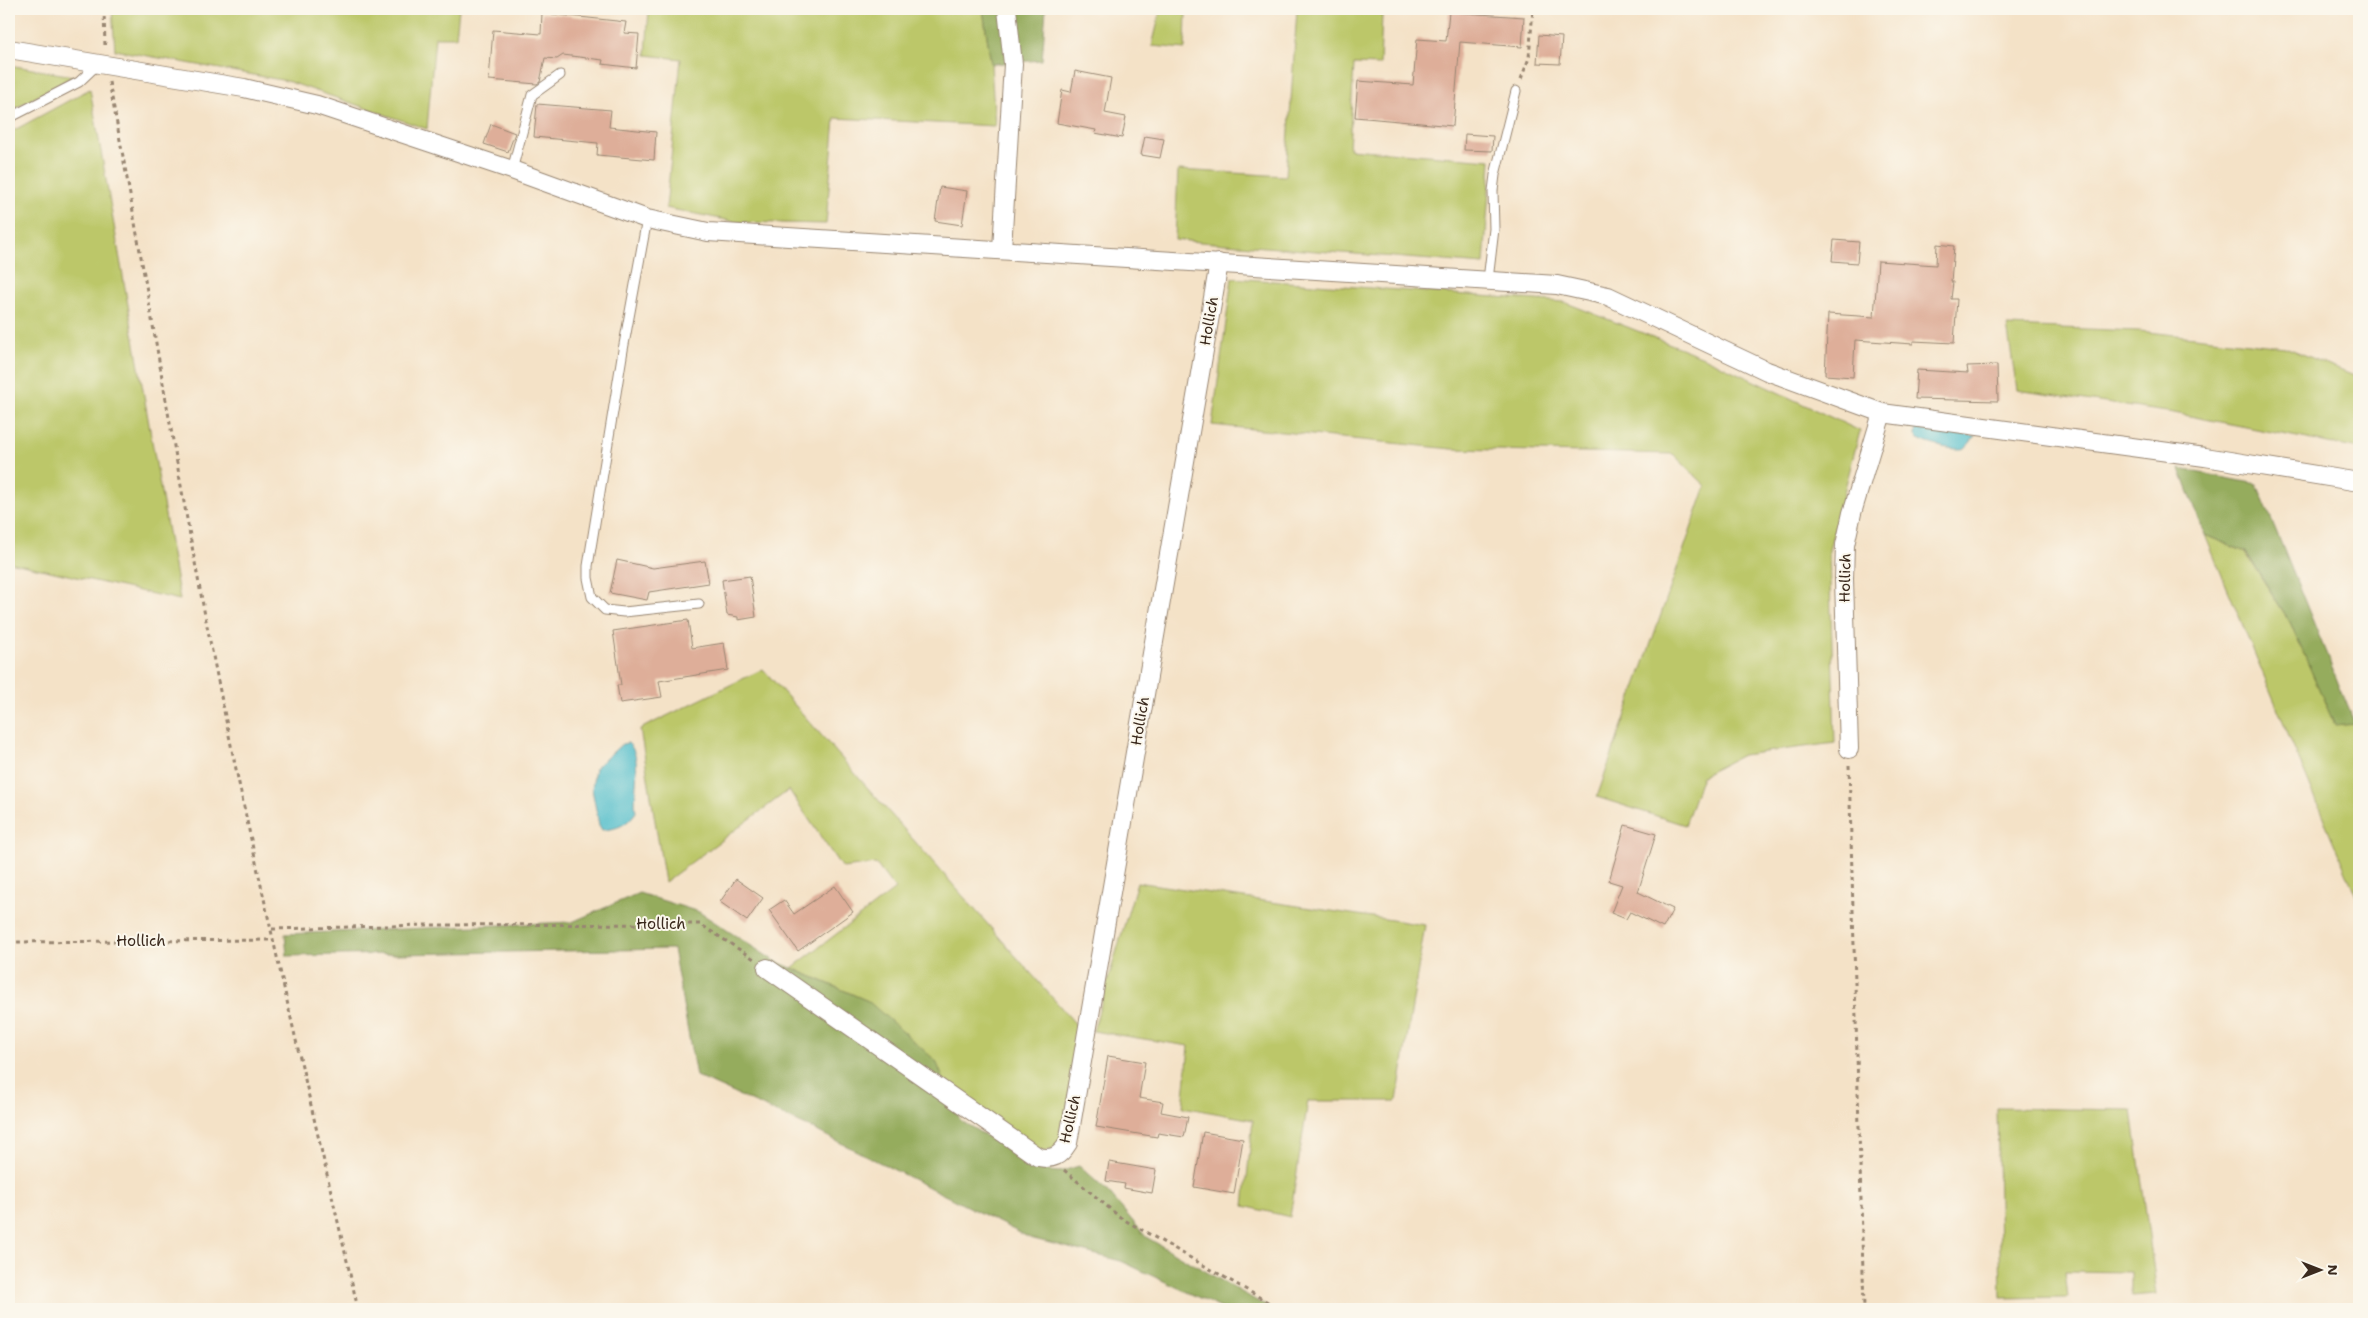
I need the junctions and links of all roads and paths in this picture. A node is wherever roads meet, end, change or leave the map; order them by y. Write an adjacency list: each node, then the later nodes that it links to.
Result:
1 (104, 9): 5 (path)
2 (1007, 9): 11 (street)
3 (1533, 9): 7 (path)
4 (9, 49): 5 (street)
5 (102, 65): 8 (lane); 9 (street); 18 (path)
6 (560, 75): 9 (lane)
7 (1516, 91): 13 (lane)
8 (9, 118)
9 (512, 170): 10 (street)
10 (647, 219): 11 (street); 16 (lane)
11 (1002, 249): 12 (street)
12 (1219, 263): 13 (street); 22 (street, Hollich)
13 (1488, 280): 14 (street)
14 (1882, 413): 15 (street); 17 (street, Hollich)
15 (2359, 482)
16 (699, 604)
17 (1848, 749): 25 (path)
18 (272, 929): 19 (path); 21 (path, Hollich)
19 (274, 940): 20 (path, Hollich); 23 (path)
20 (9, 942)
21 (767, 968): 22 (street, Hollich)
22 (1056, 1157): 24 (path)
23 (358, 1309)
24 (1280, 1309)
25 (1864, 1309)

